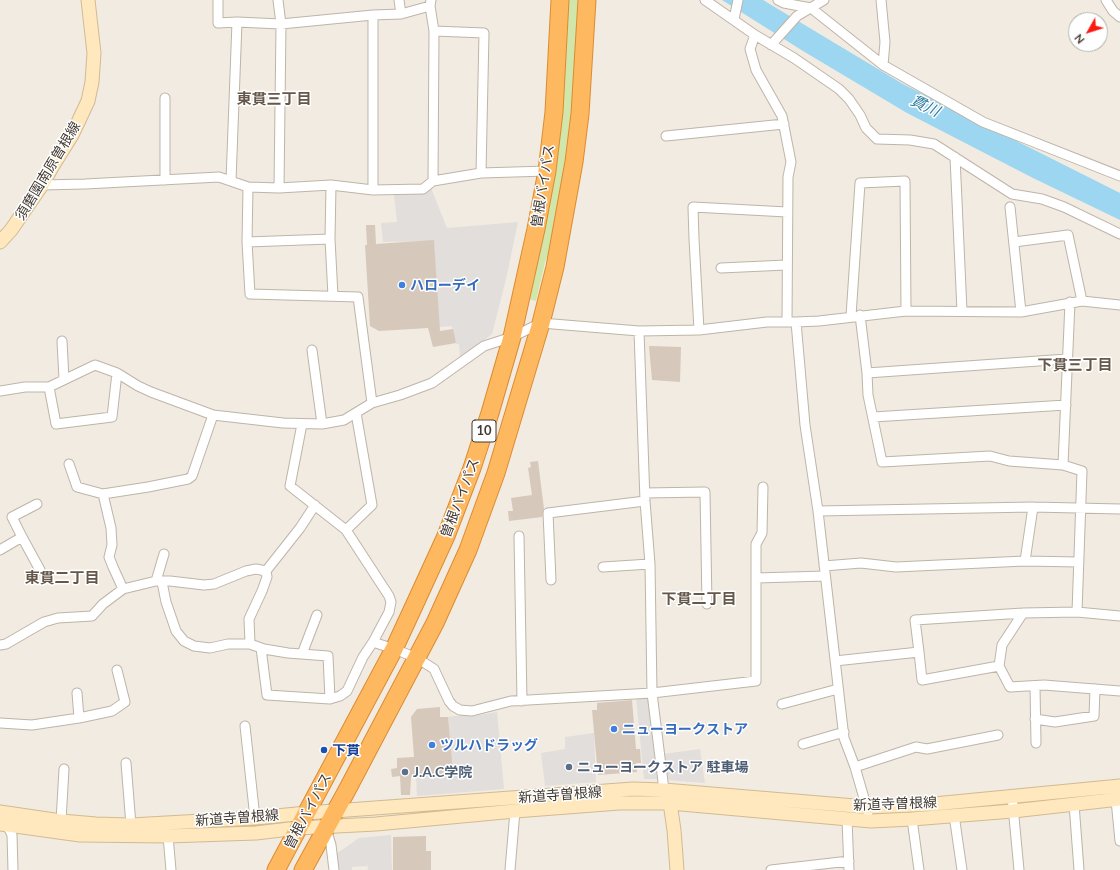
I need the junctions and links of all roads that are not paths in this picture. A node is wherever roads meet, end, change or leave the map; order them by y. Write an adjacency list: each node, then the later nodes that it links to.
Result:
1 (88, 0): 35 (main road, 須磨園南原曽根線)
2 (218, 0): 19 (street)
3 (278, 0): 20 (street)
4 (399, 0): 15 (street)
5 (560, 0): 29 (highway, 曽根バイパス / 10)
6 (587, 0): 58 (highway, 曽根バイパス / 10)
7 (705, 0): 17 (street)
8 (738, 0): 17 (street)
9 (778, 0): 14 (street)
10 (824, 0): 14 (street)
11 (881, 0): 24 (street)
12 (1106, 0): 18 (street)
13 (430, 3): 15 (street); 21 (street)
14 (811, 8): 23 (street); 24 (street)
15 (401, 14): 16 (street)
16 (373, 15): 20 (street); 39 (street)
17 (735, 17): 22 (street)
18 (1120, 17)
19 (237, 22): 20 (street); 33 (street)
20 (280, 24): 38 (street)
21 (434, 31): 30 (street); 34 (street)
22 (755, 35): 23 (street); 26 (street)
23 (774, 43): 28 (street)
24 (883, 65): 31 (street)
25 (165, 98): 32 (street)
26 (784, 124): 27 (street); 41 (street)
27 (666, 136)
28 (955, 157): 42 (street); 54 (street)
29 (547, 171): 30 (street); 61 (highway, 曽根バイパス / 10)
30 (481, 173): 34 (street)
31 (1120, 176)
32 (165, 180): 33 (street); 35 (street)
33 (231, 181): 37 (street)
34 (433, 181): 39 (street)
35 (42, 185): 44 (main road, 須磨園南原曽根線)
36 (331, 185): 38 (street); 39 (street); 43 (street)
37 (248, 187): 38 (street); 45 (street)
38 (279, 188)
39 (373, 190)
40 (1010, 207): 46 (street)
41 (787, 212): 47 (street); 59 (street)
42 (1120, 234)
43 (330, 239): 45 (street); 49 (street)
44 (0, 242)
45 (247, 242): 49 (street)
46 (1014, 242): 50 (street); 55 (street)
47 (786, 265): 48 (street); 57 (street)
48 (721, 268)
49 (333, 296): 70 (street)
50 (1082, 301): 51 (street); 52 (street)
51 (1070, 302): 55 (street); 64 (street)
52 (1120, 305)
53 (906, 311): 54 (street); 56 (street); 56 (street)
54 (962, 311): 55 (street)
55 (1021, 312)
56 (856, 316): 57 (street); 66 (street)
57 (791, 322): 59 (street); 87 (street)
58 (541, 324): 60 (street); 61 (street); 117 (highway, 曽根バイパス / 10)
59 (699, 330): 60 (street)
60 (639, 331): 81 (street)
61 (512, 337): 70 (street); 114 (highway, 曽根バイパス / 10)
62 (62, 341): 67 (street)
63 (312, 350): 76 (street)
64 (1067, 359): 66 (street); 71 (street)
65 (117, 373): 67 (street); 68 (street); 73 (street)
66 (867, 373): 74 (street)
67 (64, 379): 68 (street)
68 (49, 387): 69 (street)
69 (0, 391)
70 (372, 403): 72 (street)
71 (1066, 405): 74 (street); 78 (street)
72 (356, 413): 76 (street); 88 (street)
73 (213, 415): 75 (street); 80 (street)
74 (873, 417): 78 (street)
75 (302, 424): 76 (street); 83 (street)
76 (322, 424)
77 (69, 464): 80 (street)
78 (1063, 465): 85 (street)
79 (763, 487): 101 (street)
80 (103, 494): 104 (street)
81 (645, 497): 95 (street); 102 (street); 105 (street)
82 (37, 504): 90 (street)
83 (315, 505): 88 (street); 99 (street)
84 (1033, 507): 85 (street); 87 (street); 93 (street)
85 (1080, 508): 86 (street); 94 (street)
86 (1120, 509)
87 (818, 511): 96 (street)
88 (346, 530): 110 (street)
89 (519, 536): 128 (street)
90 (22, 538): 91 (street); 98 (street)
91 (0, 550)
92 (164, 554): 103 (street)
93 (1025, 561): 94 (street); 96 (street)
94 (1078, 562): 106 (street)
95 (650, 564): 97 (street); 125 (street)
96 (824, 566): 100 (street)
97 (603, 567)
98 (40, 570)
99 (266, 571): 103 (street); 111 (street)
100 (825, 576): 101 (street); 118 (street)
101 (756, 578): 125 (street)
102 (551, 580)
103 (159, 582): 104 (street); 111 (street)
104 (123, 589): 112 (street)
105 (707, 604)
106 (1077, 612): 107 (street); 109 (street)
107 (1023, 613): 115 (street); 119 (street)
108 (316, 615): 116 (street)
109 (1120, 616)
110 (374, 642): 114 (street); 127 (street)
111 (250, 644): 113 (street)
112 (0, 646)
113 (261, 648): 116 (street); 127 (street)
114 (394, 648): 117 (street); 152 (highway, 曽根バイパス / 10)
115 (919, 652): 118 (street); 119 (street)
116 (302, 654): 127 (street)
117 (417, 658): 128 (street); 151 (highway, 曽根バイパス / 10)
118 (835, 661): 122 (street)
119 (999, 666): 121 (street)
120 (117, 670): 130 (street)
121 (1035, 686): 123 (street); 131 (street)
122 (838, 689): 129 (street); 134 (street)
123 (1094, 689): 124 (street); 131 (street)
124 (1120, 691)
125 (652, 692): 128 (street); 142 (street)
126 (77, 693): 130 (street)
127 (330, 699)
128 (522, 701)
129 (782, 704)
130 (79, 718): 132 (street)
131 (1035, 719): 136 (street)
132 (0, 723)
133 (245, 726): 154 (street)
134 (844, 732): 137 (street); 139 (street)
135 (998, 736): 139 (street)
136 (1036, 743)
137 (803, 744)
138 (126, 763): 160 (street)
139 (855, 767): 147 (street)
140 (64, 769): 157 (street)
141 (1120, 786): 143 (main road, 新道寺曽根線)
142 (664, 790): 145 (street); 147 (main road, 新道寺曽根線); 151 (main road, 新道寺曽根線)
143 (1012, 796): 147 (main road, 新道寺曽根線); 149 (street)
144 (1118, 800): 146 (main road, 新道寺曽根線); 164 (street)
145 (670, 804): 148 (main road, 新道寺曽根線); 155 (main road, 新道寺曽根線); 172 (main road)
146 (1074, 804): 149 (main road, 新道寺曽根線); 177 (street)
147 (867, 808): 158 (street)
148 (516, 811): 162 (main road, 新道寺曽根線); 171 (street)
149 (1013, 811): 153 (main road, 新道寺曽根線); 176 (street)
150 (0, 812): 157 (main road, 新道寺曽根線)
151 (335, 812): 152 (main road, 新道寺曽根線); 162 (highway, 曽根バイパス / 10)
152 (307, 813): 154 (main road, 新道寺曽根線); 161 (highway, 曽根バイパス / 10)
153 (954, 816): 156 (main road, 新道寺曽根線); 175 (street)
154 (255, 818): 160 (main road, 新道寺曽根線)
155 (847, 819): 158 (main road, 新道寺曽根線); 165 (street)
156 (912, 820): 158 (main road, 新道寺曽根線); 174 (street)
157 (61, 821): 160 (main road, 新道寺曽根線)
158 (871, 821)
159 (3, 822): 163 (main road, 新道寺曽根線); 166 (street)
160 (131, 825)
161 (298, 828): 162 (main road, 新道寺曽根線); 163 (main road, 新道寺曽根線); 168 (highway, 曽根バイパス / 10)
162 (326, 828): 169 (highway, 曽根バイパス / 10); 170 (street)
163 (168, 836): 167 (street)
164 (1120, 841)
165 (849, 866): 173 (street)
166 (13, 870)
167 (172, 870)
168 (276, 870)
169 (303, 870)
170 (334, 870)
171 (510, 870)
172 (677, 870)
173 (771, 870)
174 (919, 870)
175 (962, 870)
176 (1019, 870)
177 (1079, 870)

